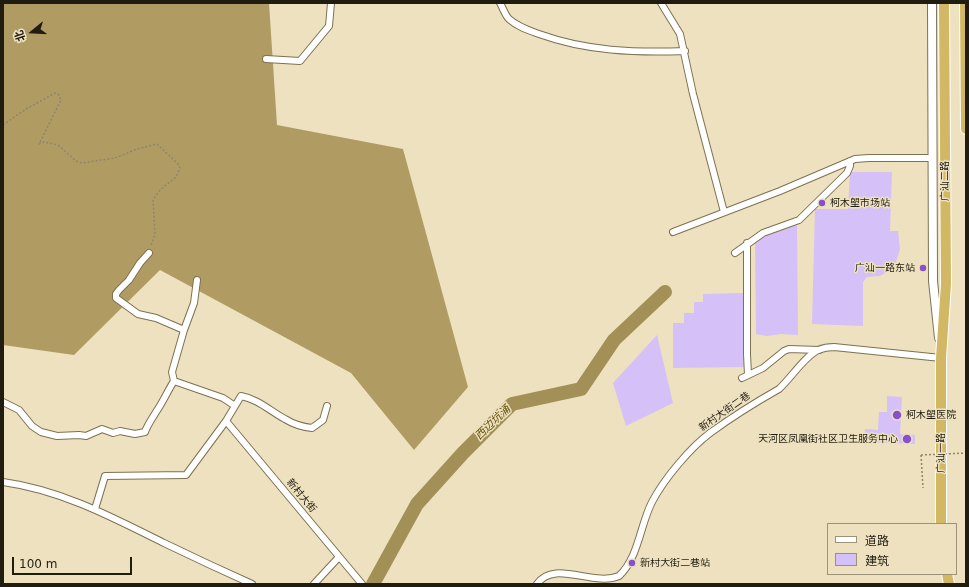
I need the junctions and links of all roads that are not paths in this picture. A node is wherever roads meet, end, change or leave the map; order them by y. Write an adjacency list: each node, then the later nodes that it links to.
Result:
1 (331, 3): 8 (street)
2 (500, 3): 7 (street)
3 (661, 3): 7 (street)
4 (932, 3): 11 (street)
5 (944, 3): 21 (highway, 广汕二路)
6 (965, 3): 9 (highway)
7 (684, 51): 13 (street)
8 (266, 59)
9 (966, 76): 10 (highway)
10 (966, 129)
11 (933, 158): 12 (street); 21 (street)
12 (850, 161): 13 (street); 15 (street)
13 (724, 212): 14 (street)
14 (673, 232)
15 (747, 243): 17 (street); 22 (street)
16 (149, 253): 19 (street)
17 (735, 253)
18 (197, 280): 19 (street)
19 (184, 330): 24 (street)
20 (819, 350): 21 (street); 22 (street); 36 (street, 新村大街二巷)
21 (941, 358): 31 (highway, 广汕一路)
22 (748, 375): 23 (street)
23 (742, 378)
24 (174, 381): 25 (street); 26 (street)
25 (3, 402)
26 (235, 406): 27 (street); 28 (street)
27 (327, 406)
28 (226, 421): 30 (street); 32 (street, 新村大街)
29 (3, 482): 30 (street)
30 (95, 509): 33 (street)
31 (942, 523)
32 (339, 557): 34 (street); 35 (street, 新村大街)
33 (252, 584)
34 (314, 584)
35 (362, 584)
36 (537, 584)

